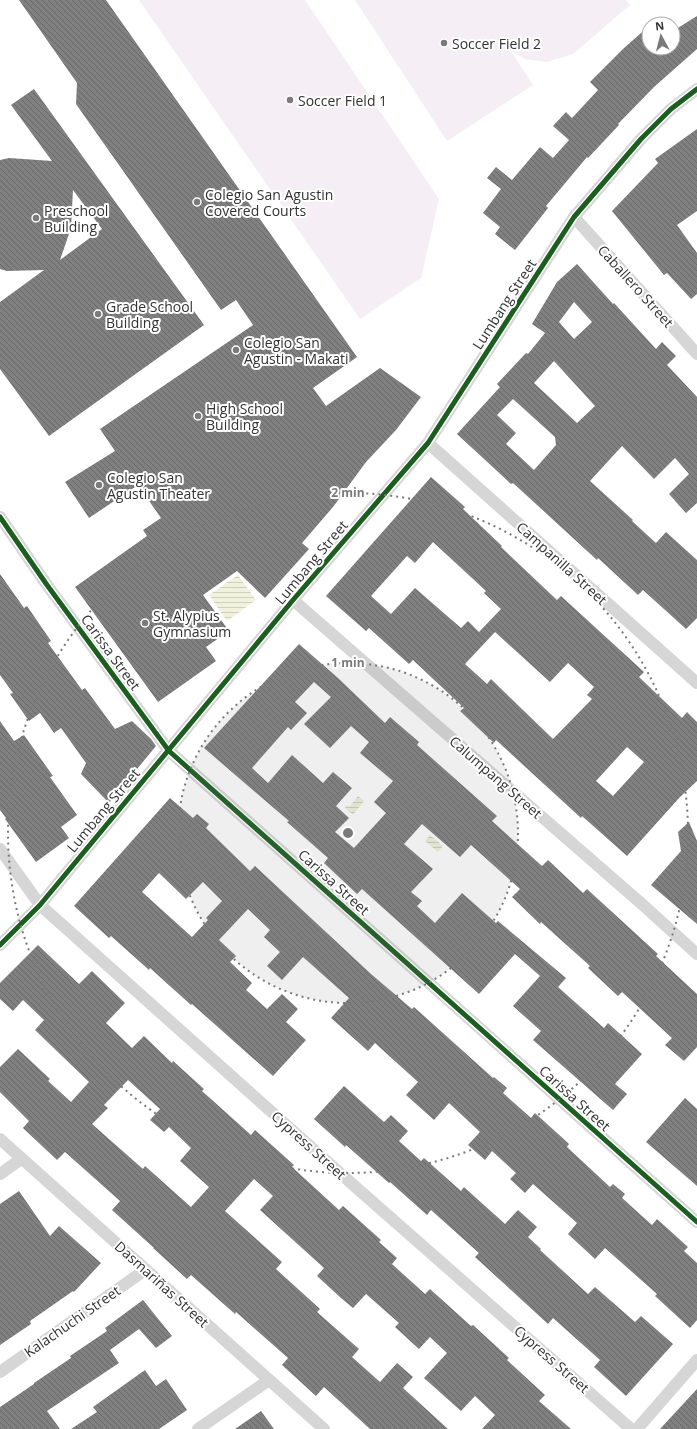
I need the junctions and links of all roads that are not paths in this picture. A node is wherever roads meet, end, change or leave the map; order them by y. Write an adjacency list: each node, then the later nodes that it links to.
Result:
1 (697, 89): 2 (street, Lumbang Street)
2 (574, 217): 3 (street, Caballero Street); 4 (street, Lumbang Street)
3 (697, 354)
4 (428, 443): 6 (street, Lumbang Street); 7 (street, Campanilla Street)
5 (0, 517): 8 (street, Carissa Street)
6 (293, 600): 8 (street, Lumbang Street); 12 (street, Calumpang Street)
7 (697, 682)
8 (169, 750): 10 (street, Lumbang Street); 16 (street, Carissa Street)
9 (0, 849): 10 (street, Cypress Street)
10 (40, 905): 11 (street, Lumbang Street); 23 (street, Cypress Street)
11 (0, 945)
12 (697, 954)
13 (0, 1139): 14 (street, Dasmariñas Street)
14 (21, 1159): 15 (street); 17 (street, Dasmariñas Street)
15 (0, 1174)
16 (697, 1222)
17 (145, 1270): 19 (street, Kalachuchi Street); 20 (street, Dasmariñas Street)
18 (697, 1360): 24 (street)
19 (0, 1372)
20 (269, 1380): 21 (street); 22 (street, Dasmariñas Street)
21 (198, 1429)
22 (324, 1429)
23 (631, 1429)
24 (638, 1429)

